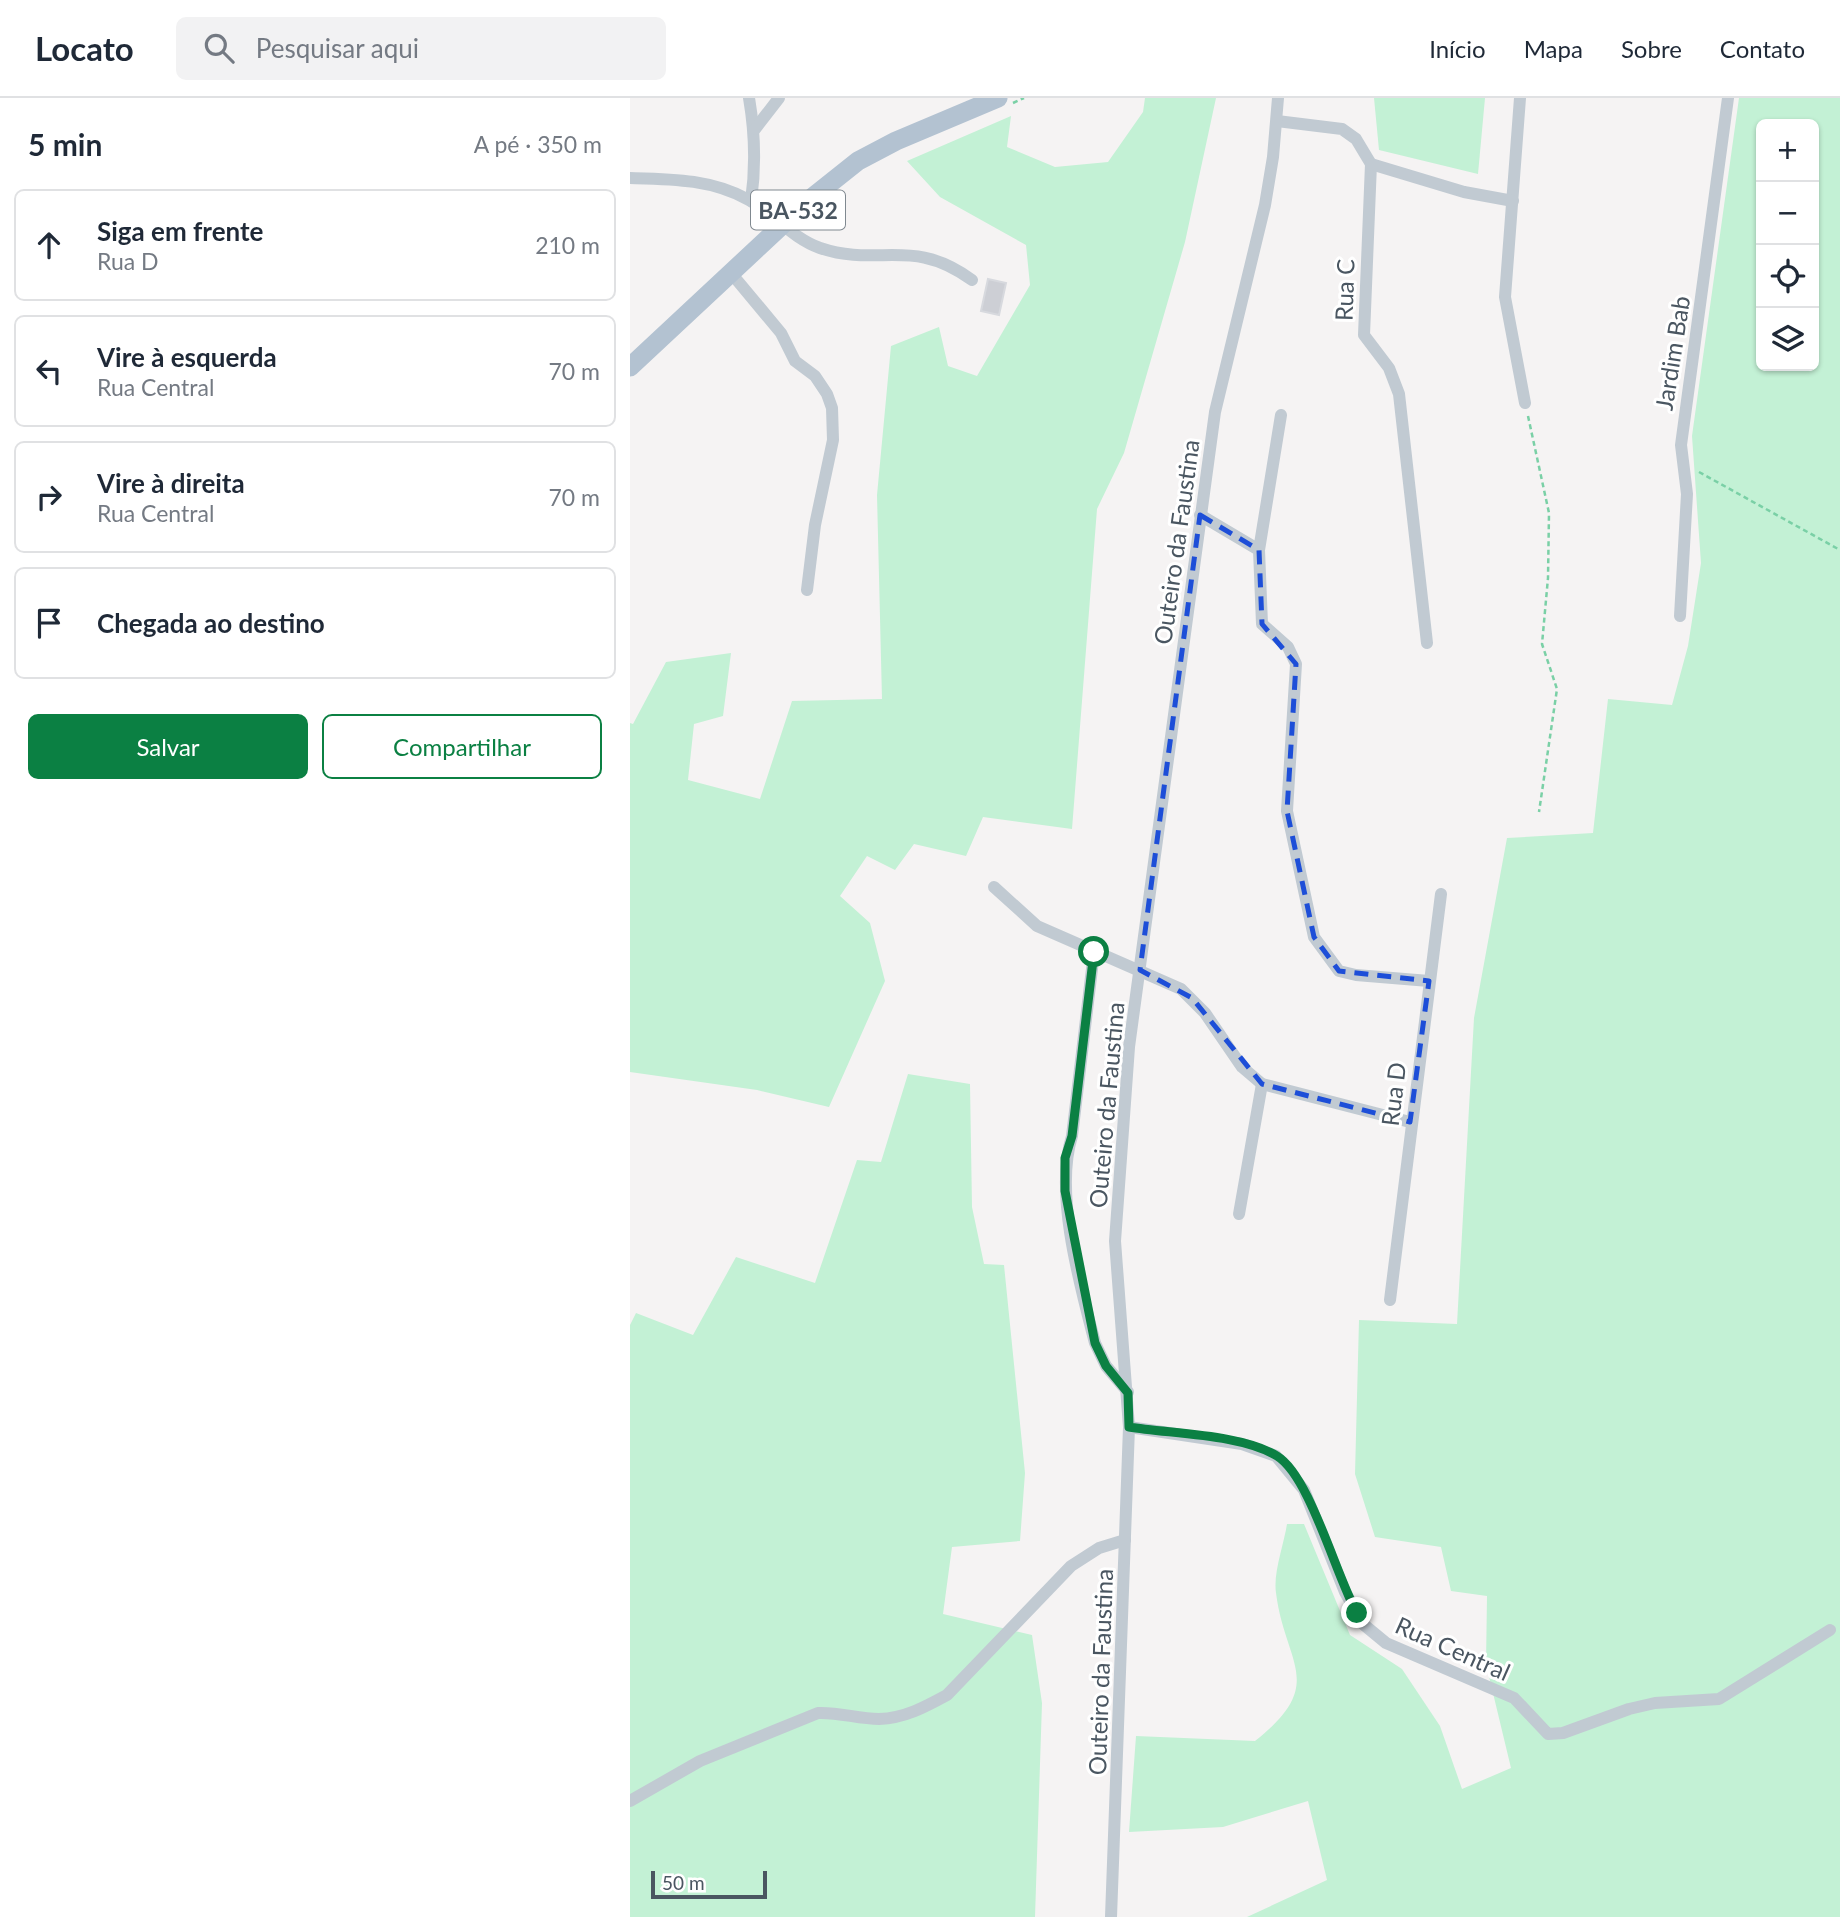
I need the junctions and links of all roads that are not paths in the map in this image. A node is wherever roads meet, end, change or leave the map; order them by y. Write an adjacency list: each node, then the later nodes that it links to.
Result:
1 (749, 98): 8 (street)
2 (779, 98): 8 (street)
3 (1278, 98): 7 (street, Outeiro da Faustina)
4 (1520, 98): 12 (street)
5 (1728, 98): 22 (street, Jardim Bab)
6 (1004, 101): 13 (main road, BA-532)
7 (1277, 121): 9 (street); 19 (street, Outeiro da Faustina)
8 (755, 129): 11 (street)
9 (1371, 164): 12 (street); 23 (street, Rua C)
10 (630, 178): 11 (street)
11 (751, 201): 13 (street)
12 (1513, 201): 17 (street)
13 (781, 226): 14 (main road, BA-532); 15 (street)
14 (731, 273): 16 (main road, BA-532); 21 (street)
15 (972, 280)
16 (630, 367)
17 (1525, 402)
18 (1280, 415): 20 (street)
19 (1200, 514): 20 (street); 27 (street, Outeiro da Faustina)
20 (1259, 550): 28 (street)
21 (807, 590)
22 (1680, 615)
23 (1427, 643)
24 (994, 887): 26 (street)
25 (1441, 894): 28 (street, Rua D)
26 (1094, 952): 27 (street); 33 (street)
27 (1140, 970): 29 (street); 33 (street, Outeiro da Faustina)
28 (1429, 981): 30 (street, Rua D)
29 (1262, 1084): 30 (street); 31 (street)
30 (1410, 1122): 32 (street, Rua D)
31 (1240, 1214)
32 (1390, 1300)
33 (1128, 1393): 34 (street, Outeiro da Faustina)
34 (1129, 1427): 35 (street, Outeiro da Faustina); 36 (street, Rua Central)
35 (1125, 1539): 37 (street); 38 (street, Outeiro da Faustina)
36 (1830, 1630)
37 (630, 1801)
38 (1111, 1917)

